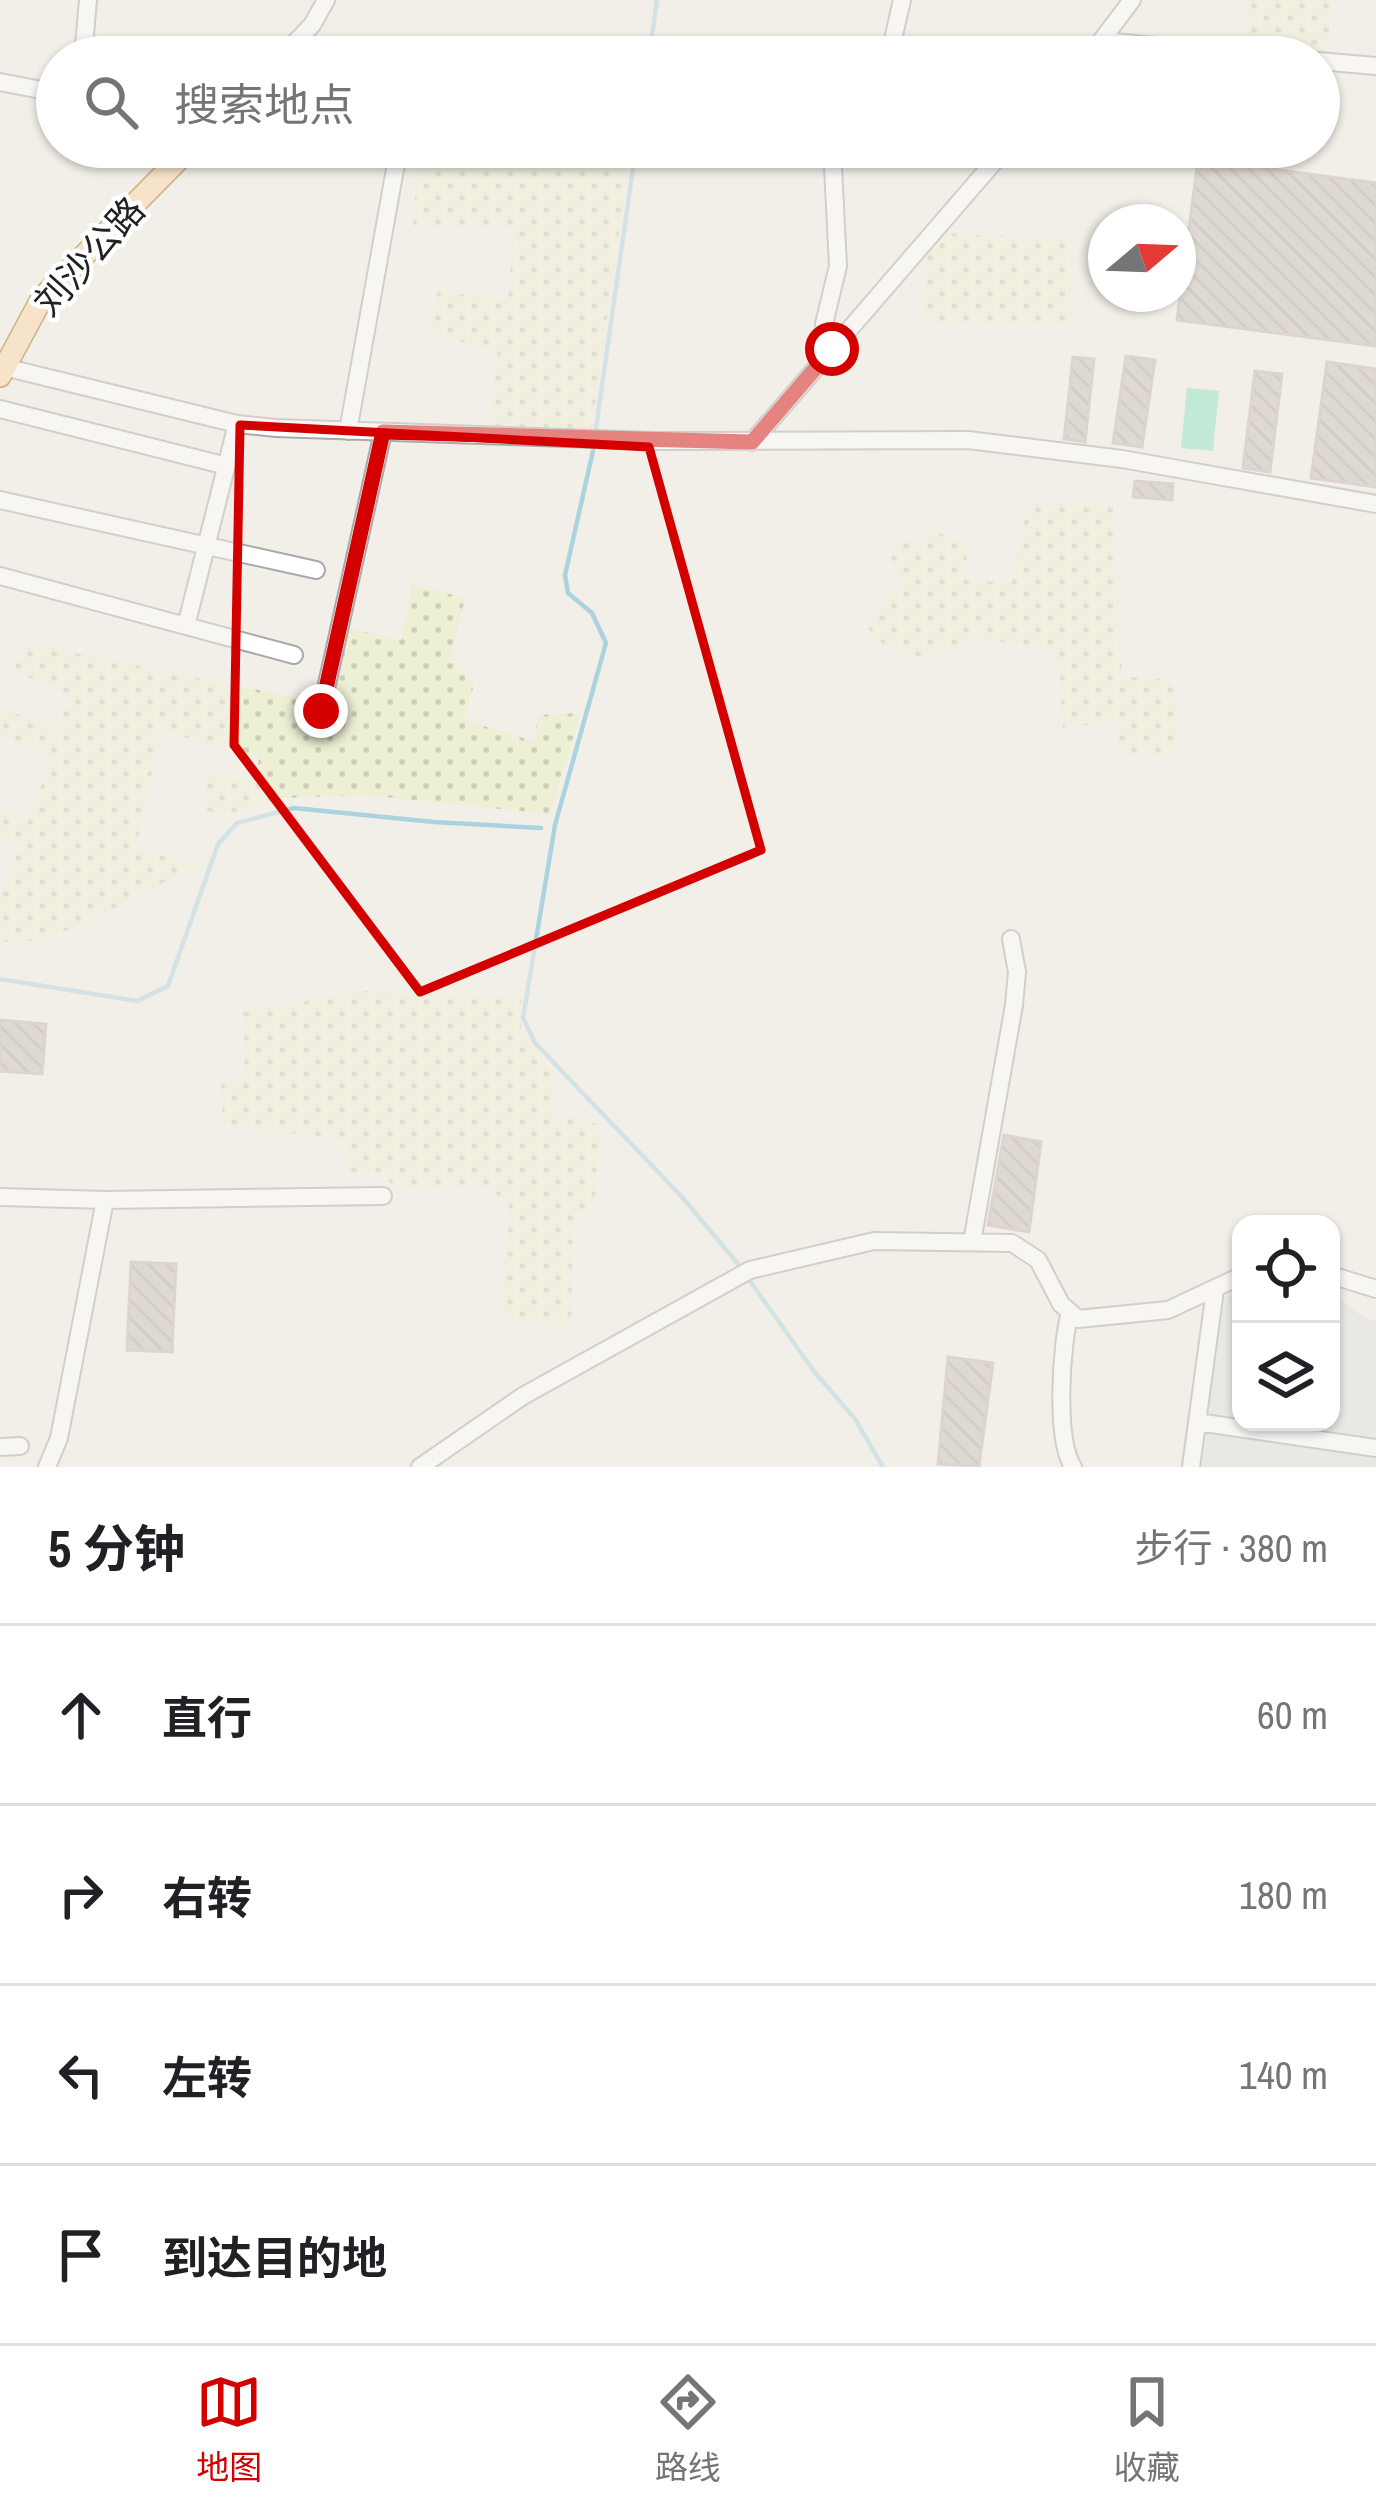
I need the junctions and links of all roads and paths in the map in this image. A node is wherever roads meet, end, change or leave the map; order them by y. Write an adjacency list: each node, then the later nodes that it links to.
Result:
1 (88, 0): 5 (street)
2 (326, 0): 6 (street)
3 (902, 0): 7 (street)
4 (1132, 0): 8 (street)
5 (85, 36)
6 (301, 36)
7 (894, 36)
8 (1107, 36)
9 (1340, 63): 10 (street)
10 (1376, 66)
11 (0, 82): 12 (street)
12 (36, 89)
13 (170, 168): 18 (main road, 刘沙公路)
14 (395, 168): 21 (street)
15 (833, 168): 17 (street)
16 (989, 168): 17 (street)
17 (832, 349): 23 (street)
18 (2, 372): 20 (street)
19 (0, 409): 24 (street)
20 (237, 424): 21 (street); 24 (street)
21 (348, 430): 22 (street)
22 (383, 432): 23 (street); 32 (street)
23 (752, 442): 26 (street)
24 (227, 466): 27 (street)
25 (0, 500): 27 (street)
26 (1376, 504)
27 (207, 544): 28 (street); 30 (street)
28 (316, 570)
29 (0, 576): 30 (street)
30 (186, 626): 31 (street)
31 (295, 655)
32 (321, 711)
33 (1011, 939): 37 (street)
34 (383, 1196): 36 (street)
35 (0, 1197): 36 (street)
36 (105, 1200): 47 (street)
37 (971, 1242): 42 (street); 48 (street)
38 (1340, 1278): 40 (street)
39 (1232, 1281): 41 (street)
40 (1376, 1289)
41 (1215, 1290): 42 (street); 43 (street)
42 (1070, 1312): 49 (street)
43 (1197, 1423): 46 (street); 50 (street)
44 (20, 1445): 45 (street)
45 (0, 1447)
46 (1376, 1448)
47 (47, 1467)
48 (420, 1467)
49 (1073, 1467)
50 (1191, 1467)

